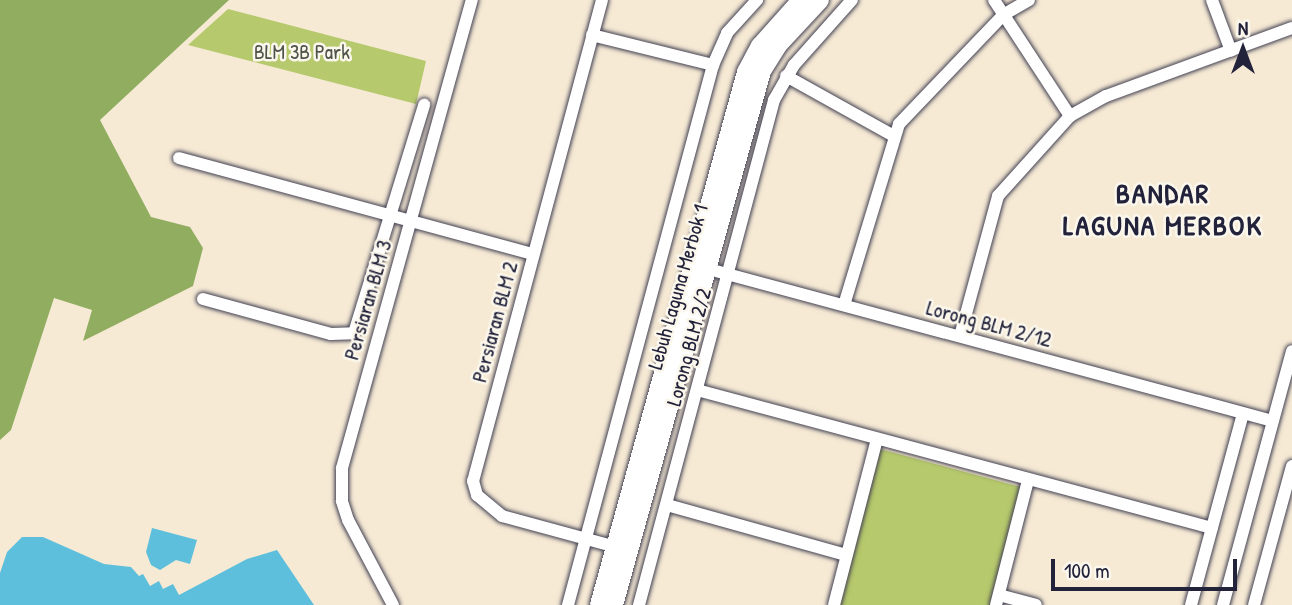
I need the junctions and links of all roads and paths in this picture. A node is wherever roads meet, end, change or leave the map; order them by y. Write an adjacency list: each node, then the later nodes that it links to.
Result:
1 (472, 0): 21 (street, Persiaran BLM 3)
2 (603, 0): 12 (street, Persiaran BLM 2)
3 (757, 0): 14 (street)
4 (801, 0): 23 (street, Lebuh Laguna Merbok 1)
5 (820, 0): 23 (street, Lebuh Laguna Merbok 1)
6 (852, 0): 15 (street, Lorong BLM 2/2)
7 (994, 0): 10 (street)
8 (1029, 0): 10 (street)
9 (1212, 0): 13 (street)
10 (1003, 15): 17 (street); 18 (street)
11 (1292, 28): 13 (street)
12 (593, 35): 14 (street); 22 (street, Persiaran BLM 2)
13 (1231, 51): 17 (street)
14 (713, 65): 37 (street)
15 (786, 76): 18 (street); 24 (street, Lorong BLM 2/2)
16 (425, 105): 20 (street)
17 (1070, 116): 27 (street)
18 (892, 135): 26 (street)
19 (179, 158): 20 (street)
20 (392, 216): 21 (street); 25 (street)
21 (411, 221): 22 (street); 41 (street, Persiaran BLM 3)
22 (533, 254): 37 (street, Persiaran BLM 2)
23 (700, 267): 24 (street, Lorong BLM 2/12); 38 (street, Lebuh Laguna Merbok 1)
24 (728, 274): 26 (street, Lorong BLM 2/12); 29 (street, Lorong BLM 2/2)
25 (203, 299)
26 (844, 305): 27 (street, Lorong BLM 2/12)
27 (960, 336): 30 (street, Lorong BLM 2/12)
28 (1292, 351): 31 (street)
29 (697, 390): 32 (street); 35 (street, Lorong BLM 2/2)
30 (1243, 414): 31 (street, Lorong BLM 2/12); 36 (street)
31 (1273, 421): 49 (street)
32 (877, 439): 34 (street); 39 (street)
33 (1292, 466): 50 (street)
34 (1028, 480): 36 (street); 40 (street)
35 (667, 505): 39 (street); 45 (street, Lorong BLM 2/2)
36 (1212, 528): 48 (street)
37 (586, 539): 38 (street, Persiaran BLM 2); 42 (street)
38 (622, 548): 43 (street, Lebuh Laguna Merbok 1); 44 (street, Lebuh Laguna Merbok 1)
39 (846, 555): 46 (street)
40 (997, 600): 47 (street)
41 (393, 605)
42 (568, 605)
43 (599, 605)
44 (614, 605)
45 (639, 605)
46 (834, 605)
47 (1036, 605)
48 (1191, 605)
49 (1223, 605)
50 (1254, 605)

